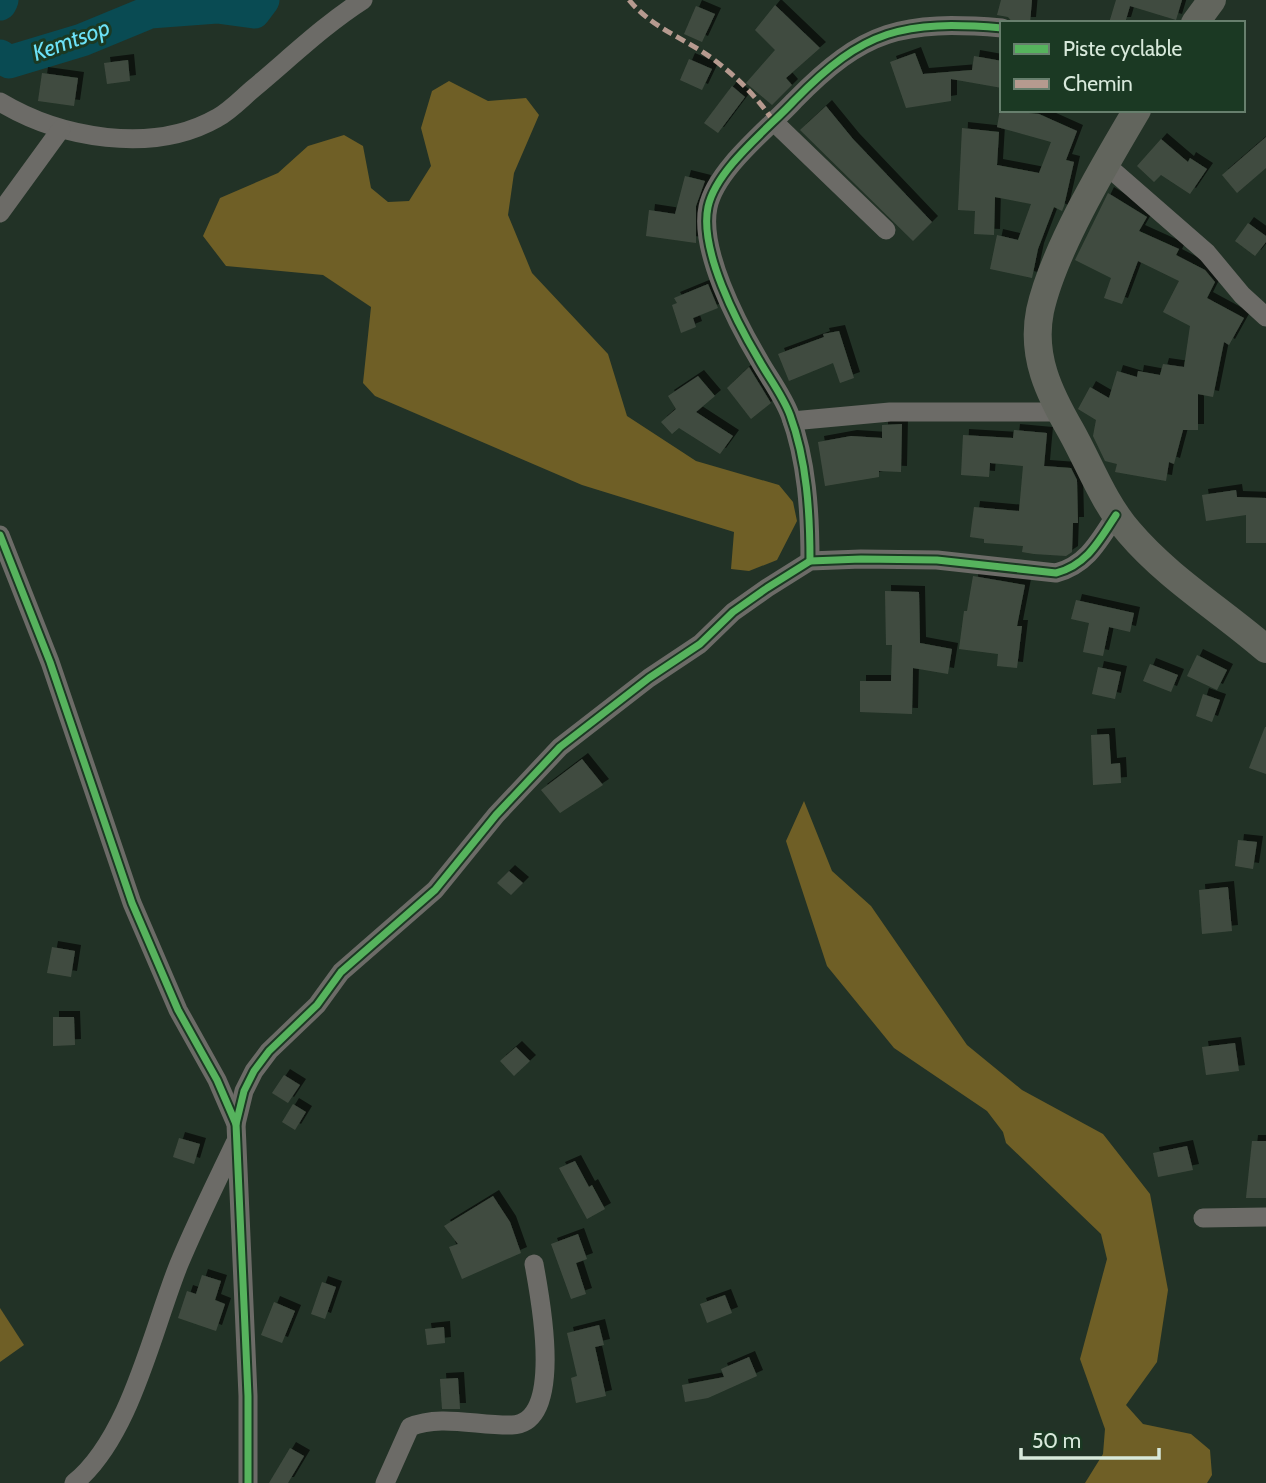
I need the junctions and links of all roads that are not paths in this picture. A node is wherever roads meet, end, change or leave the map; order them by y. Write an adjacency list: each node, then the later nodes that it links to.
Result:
1 (363, 0): 8 (street)
2 (1212, 0): 3 (street)
3 (1196, 21)
4 (1000, 28): 7 (street)
5 (0, 102): 8 (street)
6 (1136, 112): 9 (street)
7 (774, 122): 11 (street); 14 (street)
8 (61, 129): 10 (street)
9 (1105, 164): 12 (street); 13 (street)
10 (0, 213)
11 (886, 230)
12 (1266, 317)
13 (1059, 412): 14 (street); 15 (street)
14 (792, 421): 17 (street)
15 (1116, 515): 17 (street); 18 (street)
16 (0, 535): 19 (street)
17 (810, 561): 19 (street)
18 (1266, 649)
19 (236, 1131): 23 (street); 24 (street)
20 (1266, 1217): 21 (street)
21 (1203, 1218)
22 (534, 1264): 25 (street)
23 (74, 1483)
24 (248, 1483)
25 (385, 1483)

